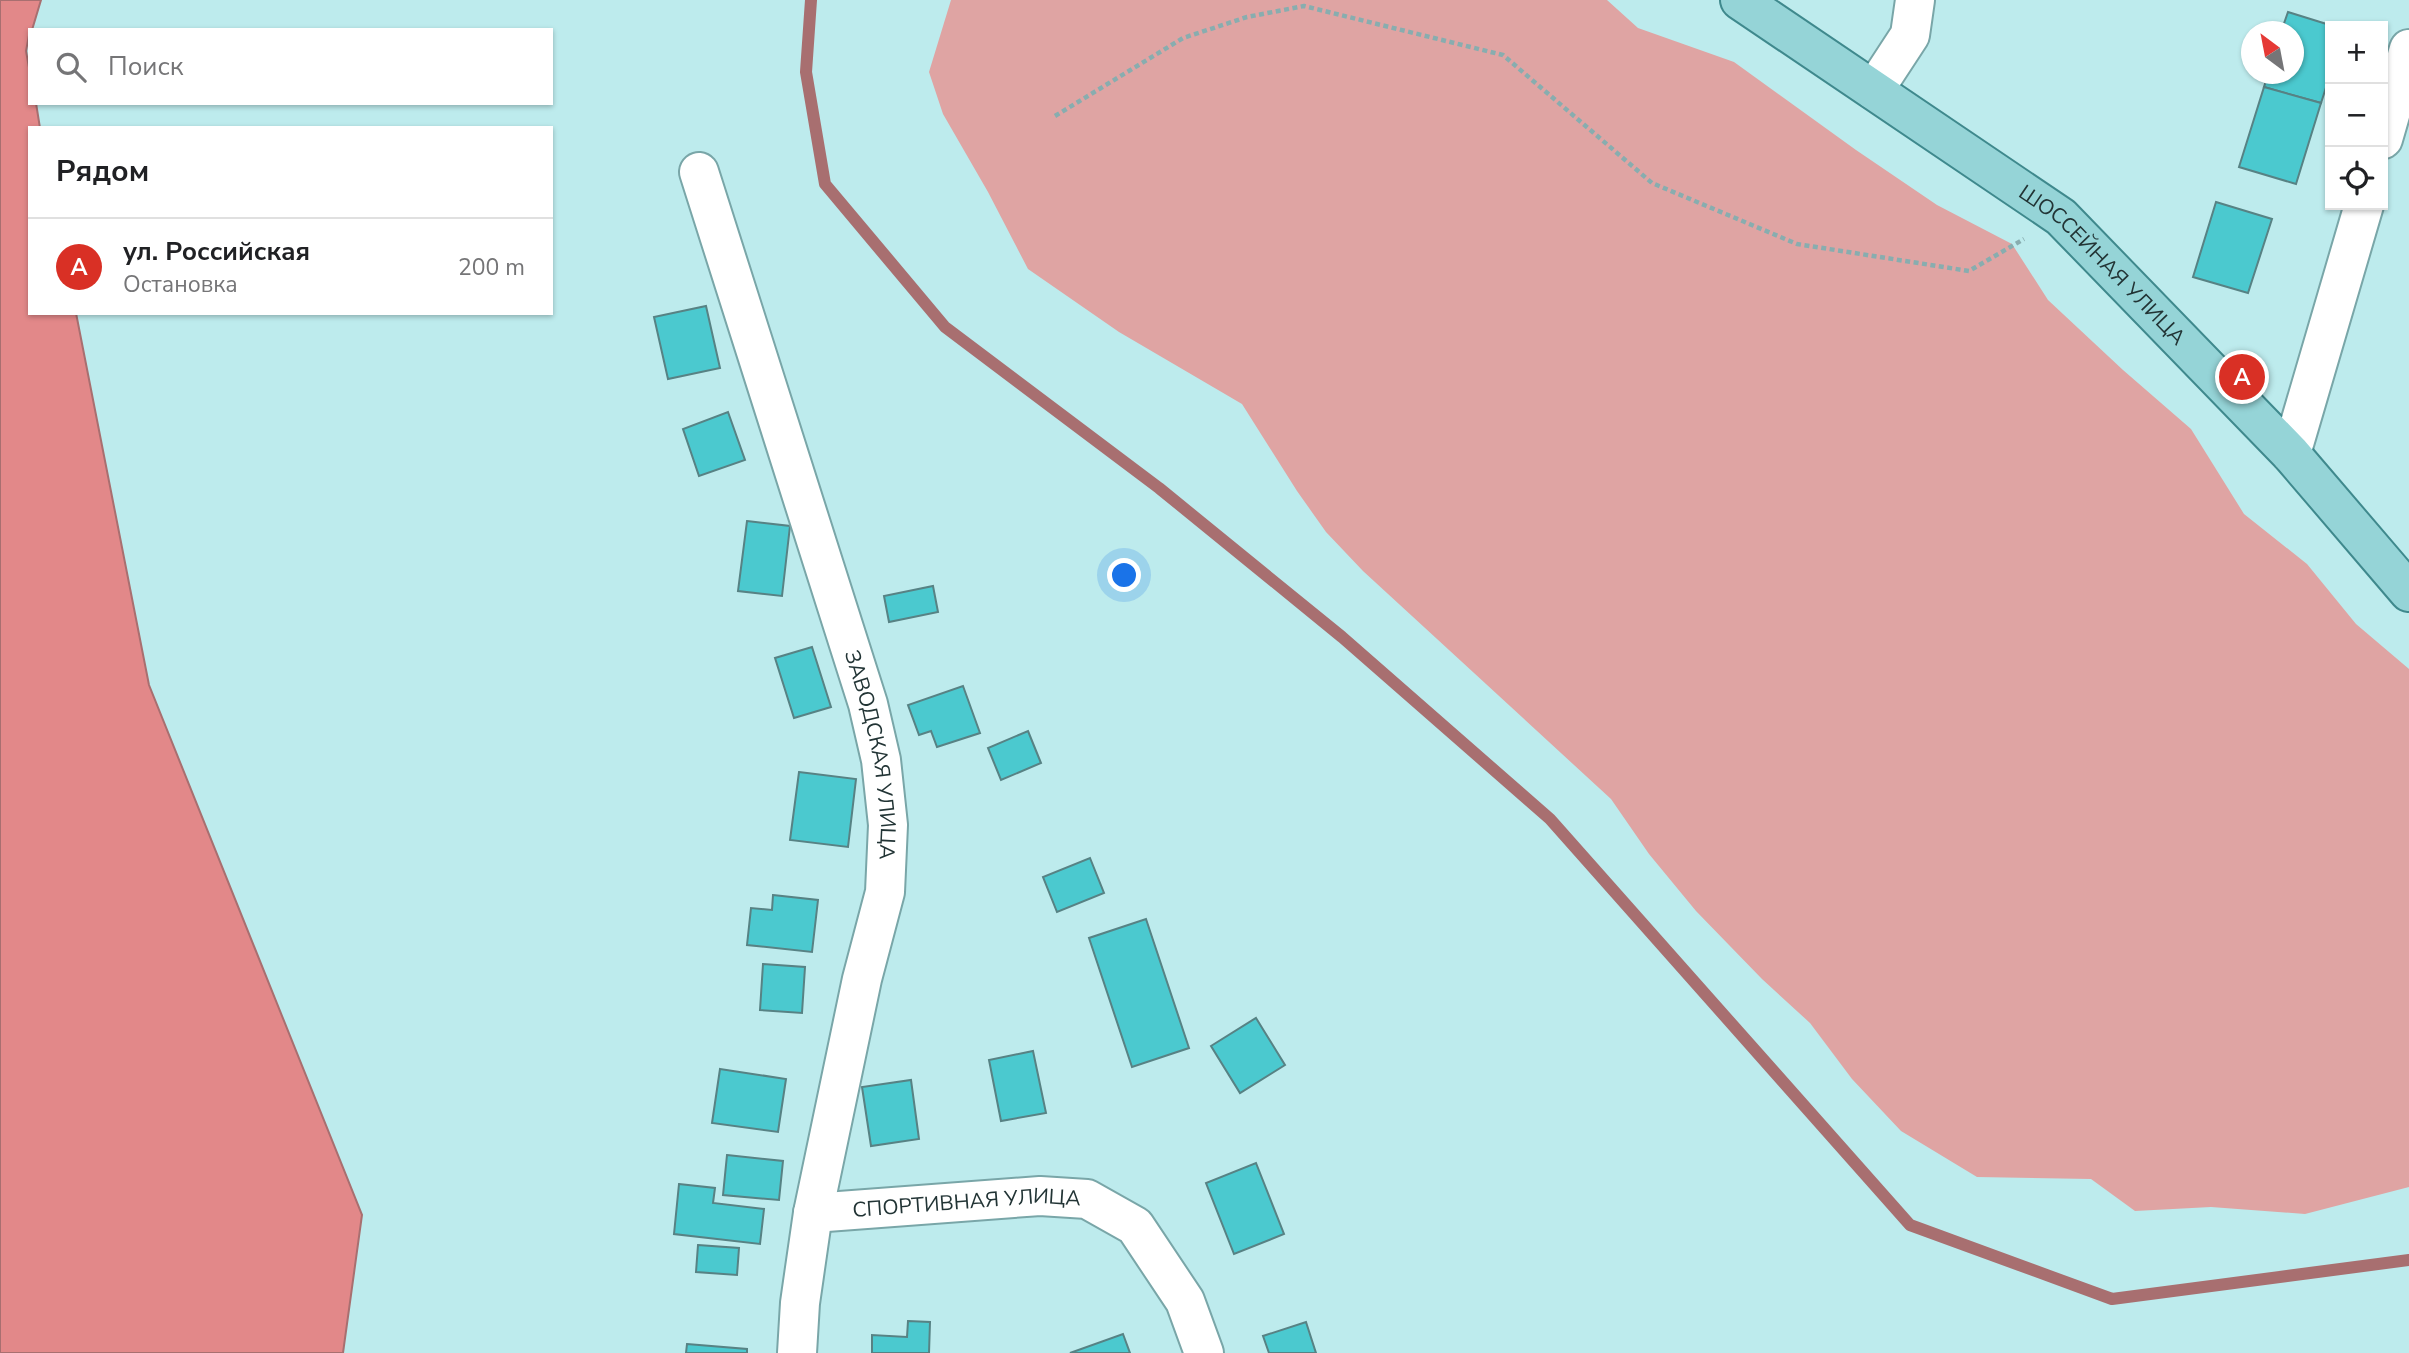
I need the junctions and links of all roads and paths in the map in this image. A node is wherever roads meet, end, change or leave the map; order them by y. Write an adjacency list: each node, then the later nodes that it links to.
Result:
1 (1740, 0): 4 (main road, ШОССЕЙНАЯ УЛИЦА)
2 (1914, 0): 4 (street)
3 (2409, 49): 6 (street)
4 (1874, 90): 9 (main road, ШОССЕЙНАЯ УЛИЦА)
5 (1055, 116): 9 (path)
6 (2388, 122)
7 (699, 172): 12 (street, ЗАВОДСКАЯ УЛИЦА)
8 (2363, 210): 10 (street)
9 (2061, 217): 10 (main road, ШОССЕЙНАЯ УЛИЦА)
10 (2291, 454): 11 (main road, ШОССЕЙНАЯ УЛИЦА)
11 (2409, 592)
12 (813, 1213): 13 (street, ЗАВОДСКАЯ УЛИЦА); 14 (street, СПОРТИВНАЯ УЛИЦА)
13 (797, 1353)
14 (1204, 1353)

